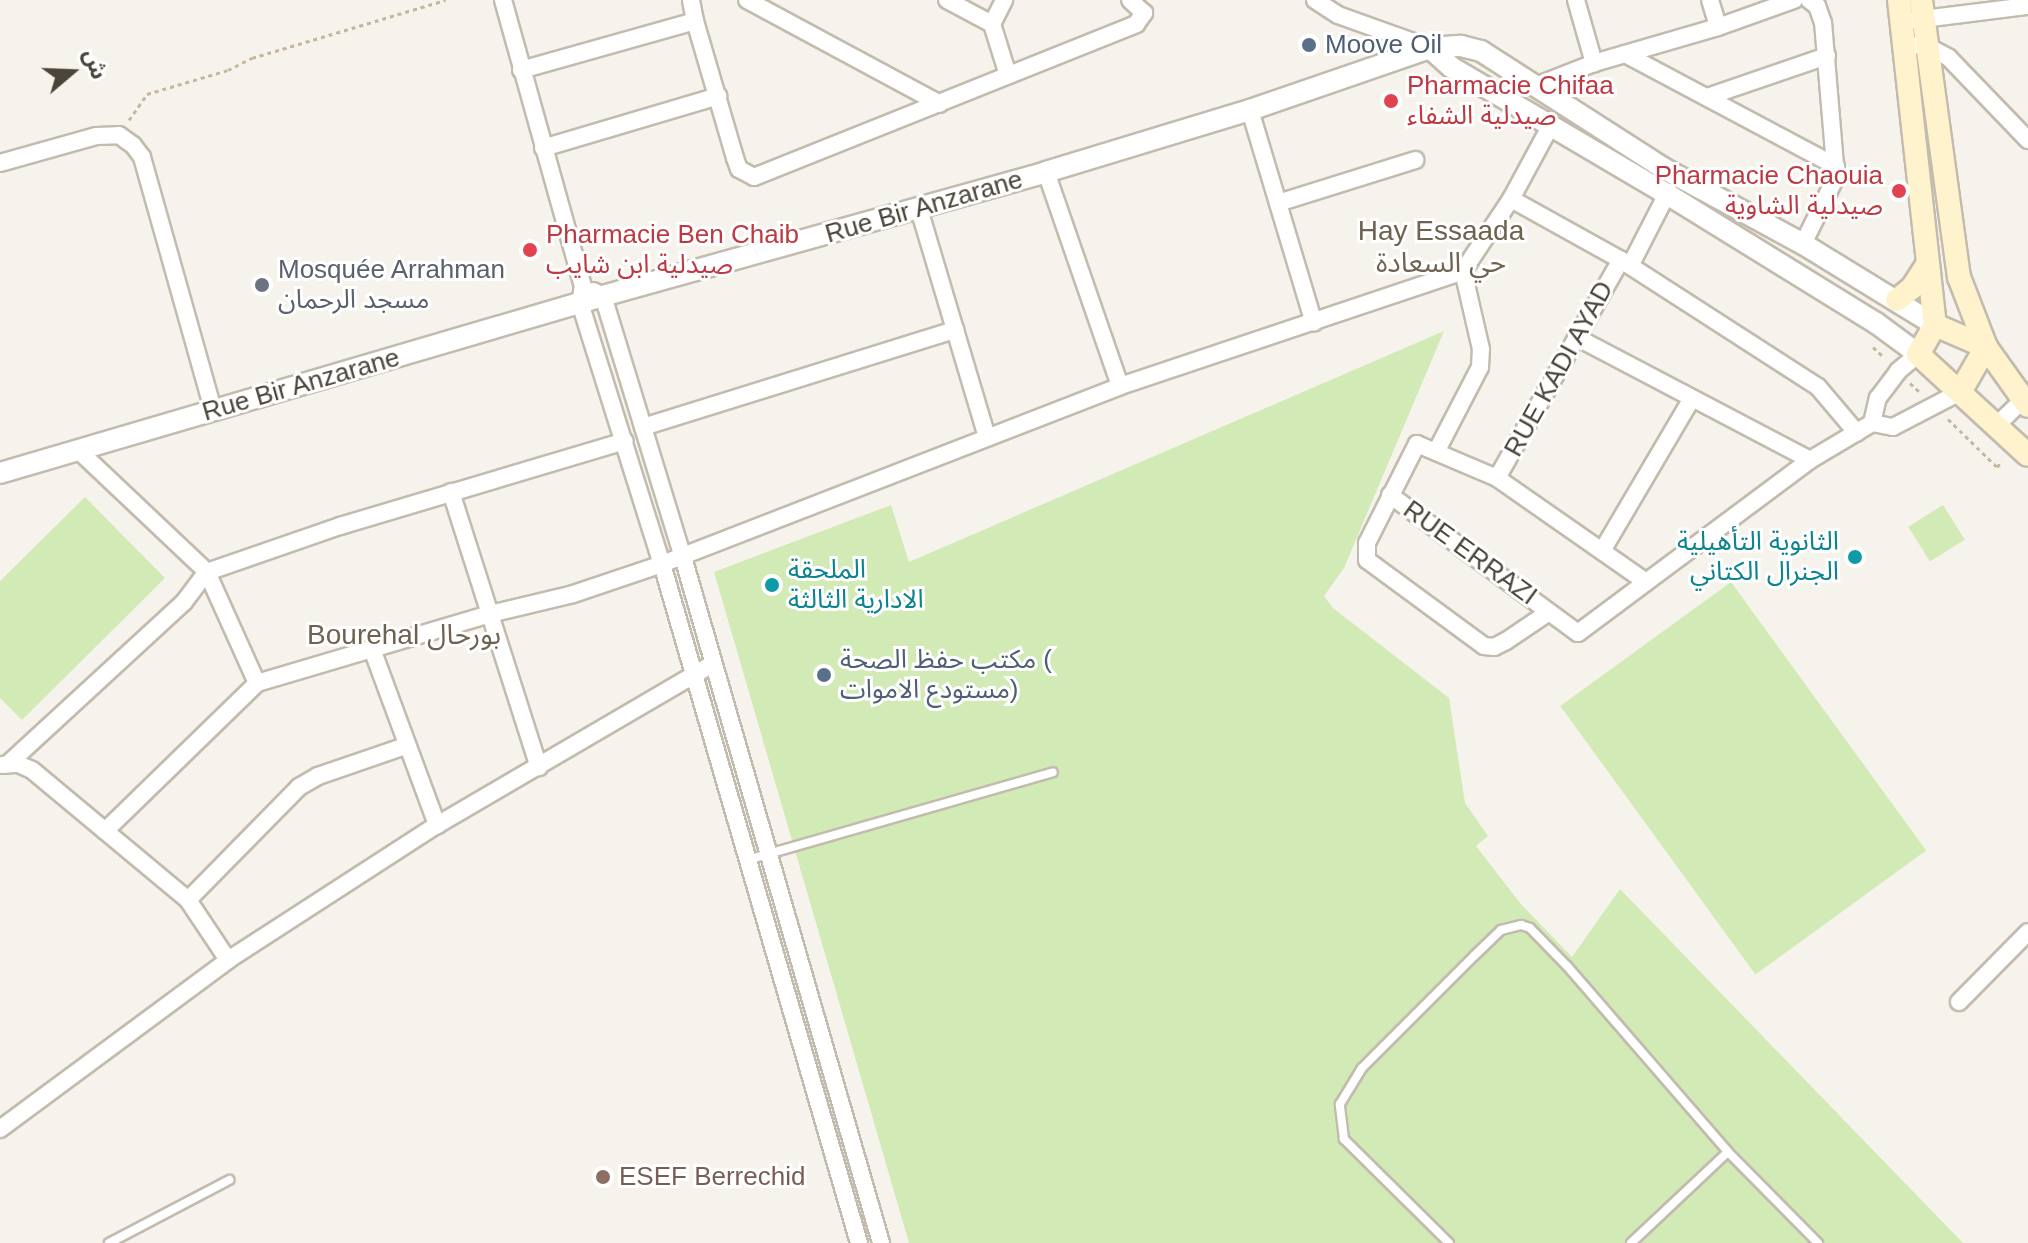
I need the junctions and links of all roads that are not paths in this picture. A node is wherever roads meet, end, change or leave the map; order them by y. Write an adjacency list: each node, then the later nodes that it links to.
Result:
1 (503, 0): 23 (street)
2 (691, 0): 15 (street)
3 (747, 0): 28 (street)
4 (947, 0): 16 (street)
5 (1004, 0): 16 (street)
6 (1130, 0): 24 (street)
7 (1315, 0): 13 (street)
8 (1576, 0): 22 (street)
9 (1710, 0): 17 (street)
10 (1794, 0): 17 (street)
11 (1809, 0): 21 (street)
12 (2028, 6): 14 (street)
13 (1341, 7): 19 (street)
14 (1911, 10): 18 (main road)
15 (695, 21): 23 (street); 26 (street)
16 (992, 24): 24 (street)
17 (1718, 27): 20 (street)
18 (1915, 45): 31 (street); 43 (main road); 52 (main road)
19 (1430, 48): 25 (street, Rue Bir Anzarane); 29 (street, Rue Bir Anzarane); 30 (street)
20 (1625, 54): 22 (street); 27 (street)
21 (1827, 56): 27 (street); 35 (street)
22 (1594, 63): 25 (street)
23 (521, 70): 32 (street)
24 (1008, 75): 28 (street)
25 (1538, 85): 41 (street, Rue Bir Anzarane)
26 (718, 96): 28 (street); 32 (street)
27 (1707, 97): 35 (street)
28 (940, 104)
29 (1250, 110): 36 (street, Rue Bir Anzarane); 39 (street)
30 (1551, 125): 37 (street); 38 (street)
31 (2028, 140)
32 (543, 148): 45 (street)
33 (1415, 160): 39 (street)
34 (0, 163): 58 (street)
35 (1836, 166): 41 (street)
36 (1046, 172): 40 (street, Rue Bir Anzarane); 54 (street)
37 (1667, 194): 42 (street, RUE KADI AYAD); 53 (street)
38 (1511, 199): 42 (street); 44 (street)
39 (1278, 203): 48 (street)
40 (919, 209): 46 (street, Rue Bir Anzarane); 50 (street)
41 (1803, 244): 47 (street, Rue Bir Anzarane)
42 (1625, 263): 51 (street, RUE KADI AYAD); 62 (street)
43 (1927, 265): 47 (main road); 49 (main road)
44 (1463, 271): 48 (street); 66 (street)
45 (582, 294): 46 (street, Rue Bir Anzarane); 58 (street, Rue Bir Anzarane); 64 (street)
46 (603, 296): 61 (street)
47 (1897, 300): 49 (street, Rue Bir Anzarane)
48 (1314, 323): 54 (street)
49 (1935, 325): 52 (main road); 53 (main road)
50 (955, 330): 61 (street); 63 (street)
51 (1576, 337): 56 (street); 70 (street, RUE KADI AYAD)
52 (1986, 347): 55 (main road); 57 (main road)
53 (1918, 354): 55 (main road); 59 (street)
54 (1120, 386): 63 (street)
55 (1960, 392): 59 (street); 60 (main road)
56 (1691, 400): 68 (street); 73 (street)
57 (2026, 400): 60 (street)
58 (213, 410): 65 (street, Rue Bir Anzarane)
59 (1872, 423): 62 (street, RUE ERRAZI)
60 (1997, 425): 67 (main road)
61 (643, 427): 74 (street)
62 (1857, 433): 68 (street, RUE ERRAZI)
63 (987, 437): 74 (street)
64 (625, 441): 71 (street); 75 (street)
65 (78, 450): 69 (street, Rue Bir Anzarane); 76 (street)
66 (1436, 452): 70 (street, RUE KADI AYAD); 72 (street, RUE KADI AYAD)
67 (2028, 455)
68 (1810, 460): 77 (street, RUE ERRAZI)
69 (0, 473)
70 (1497, 478): 73 (street, RUE KADI AYAD)
71 (451, 492): 76 (street); 79 (street)
72 (1390, 495): 78 (street, RUE ERRAZI); 78 (street, RUE ERRAZI)
73 (1602, 551): 77 (street, RUE KADI AYAD)
74 (683, 557): 75 (street); 81 (street)
75 (662, 564): 79 (street); 82 (street)
76 (207, 572): 83 (street); 85 (street)
77 (1646, 582): 78 (street, RUE ERRAZI)
78 (1549, 612)
79 (490, 614): 80 (street); 86 (street)
80 (372, 649): 83 (street); 84 (street)
81 (713, 664): 82 (street); 90 (street)
82 (692, 676): 86 (street); 91 (street)
83 (257, 683): 89 (street)
84 (405, 746): 88 (street); 92 (street)
85 (4, 764): 89 (street)
86 (539, 767): 88 (street)
87 (1053, 772): 90 (lane)
88 (437, 825): 94 (street)
89 (105, 831): 92 (street)
90 (768, 854): 91 (lane); 96 (street)
91 (747, 860): 97 (street)
92 (188, 900): 94 (street)
93 (2028, 932): 95 (street)
94 (228, 960): 98 (street)
95 (1959, 1002)
96 (826, 1051): 97 (street); 103 (street)
97 (805, 1057): 102 (street)
98 (0, 1129)
99 (1728, 1152): 104 (lane); 105 (lane); 106 (lane)
100 (229, 1180): 101 (lane)
101 (109, 1243)
102 (859, 1243)
103 (881, 1243)
104 (1449, 1243)
105 (1631, 1243)
106 (1818, 1243)

